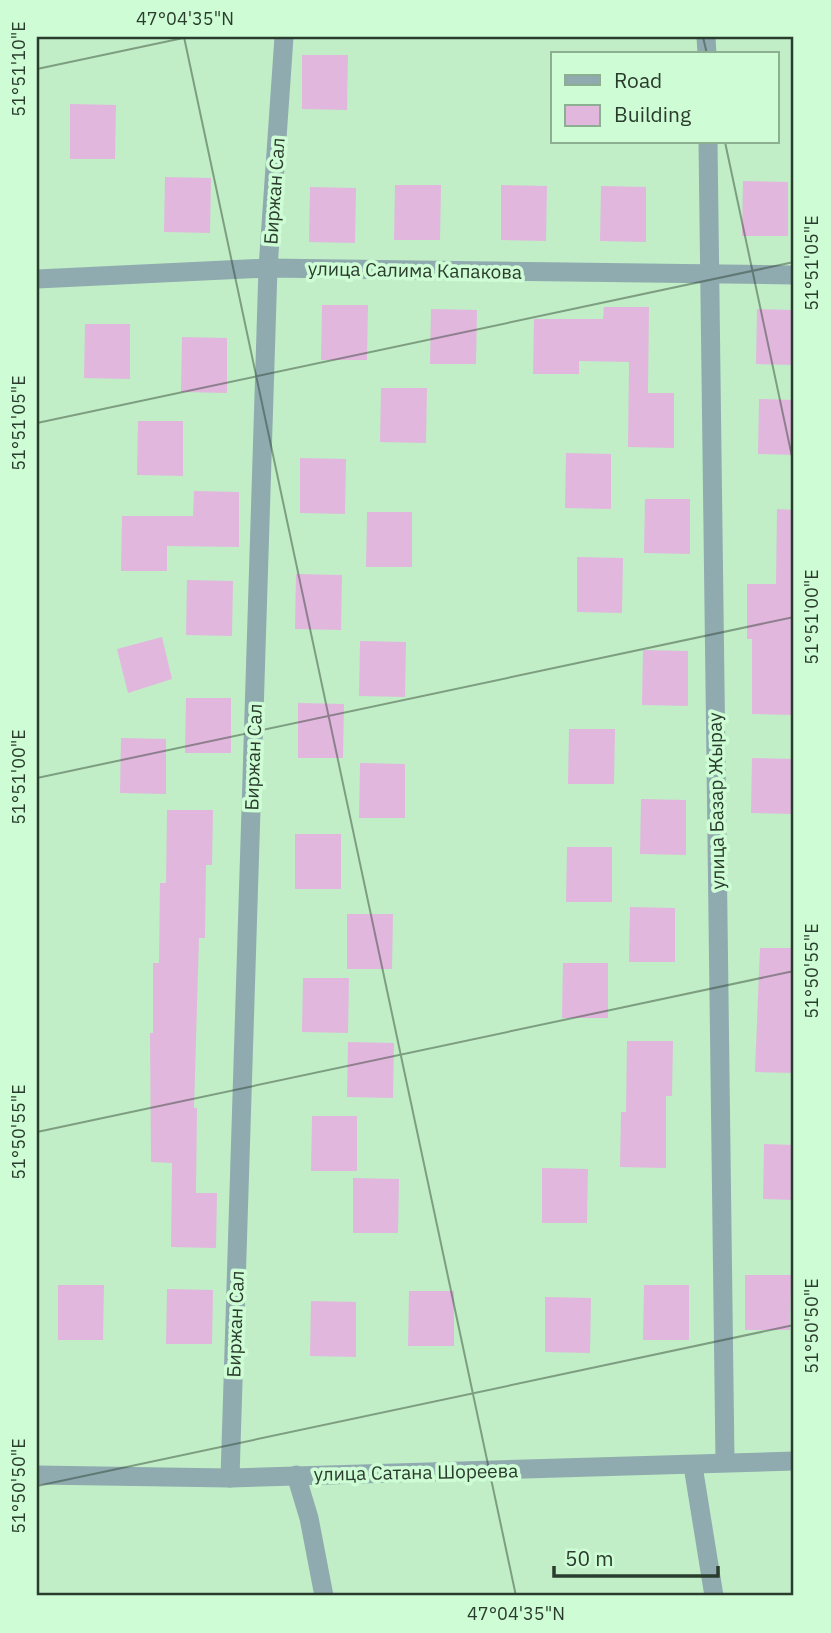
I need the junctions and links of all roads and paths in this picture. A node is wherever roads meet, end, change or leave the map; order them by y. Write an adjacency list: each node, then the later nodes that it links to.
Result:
1 (284, 37): 3 (street, Биржан Сал)
2 (708, 144): 4 (street, улица Базар Жырау)
3 (268, 268): 4 (street, улица Салима Капакова); 6 (street, улица Салима Капакова); 12 (street, Биржан Сал)
4 (709, 274): 5 (street, улица Салима Капакова); 7 (street, улица Базар Жырау)
5 (794, 275)
6 (37, 279)
7 (725, 1461): 8 (street, улица Сатана Шореева); 9 (street, улица Сатана Шореева)
8 (794, 1461)
9 (693, 1466): 11 (street, улица Сатана Шореева); 14 (street)
10 (37, 1475): 12 (street, улица Сатана Шореева)
11 (296, 1475): 12 (street, улица Сатана Шореева); 13 (street)
12 (230, 1478)
13 (324, 1596)
14 (714, 1596)

